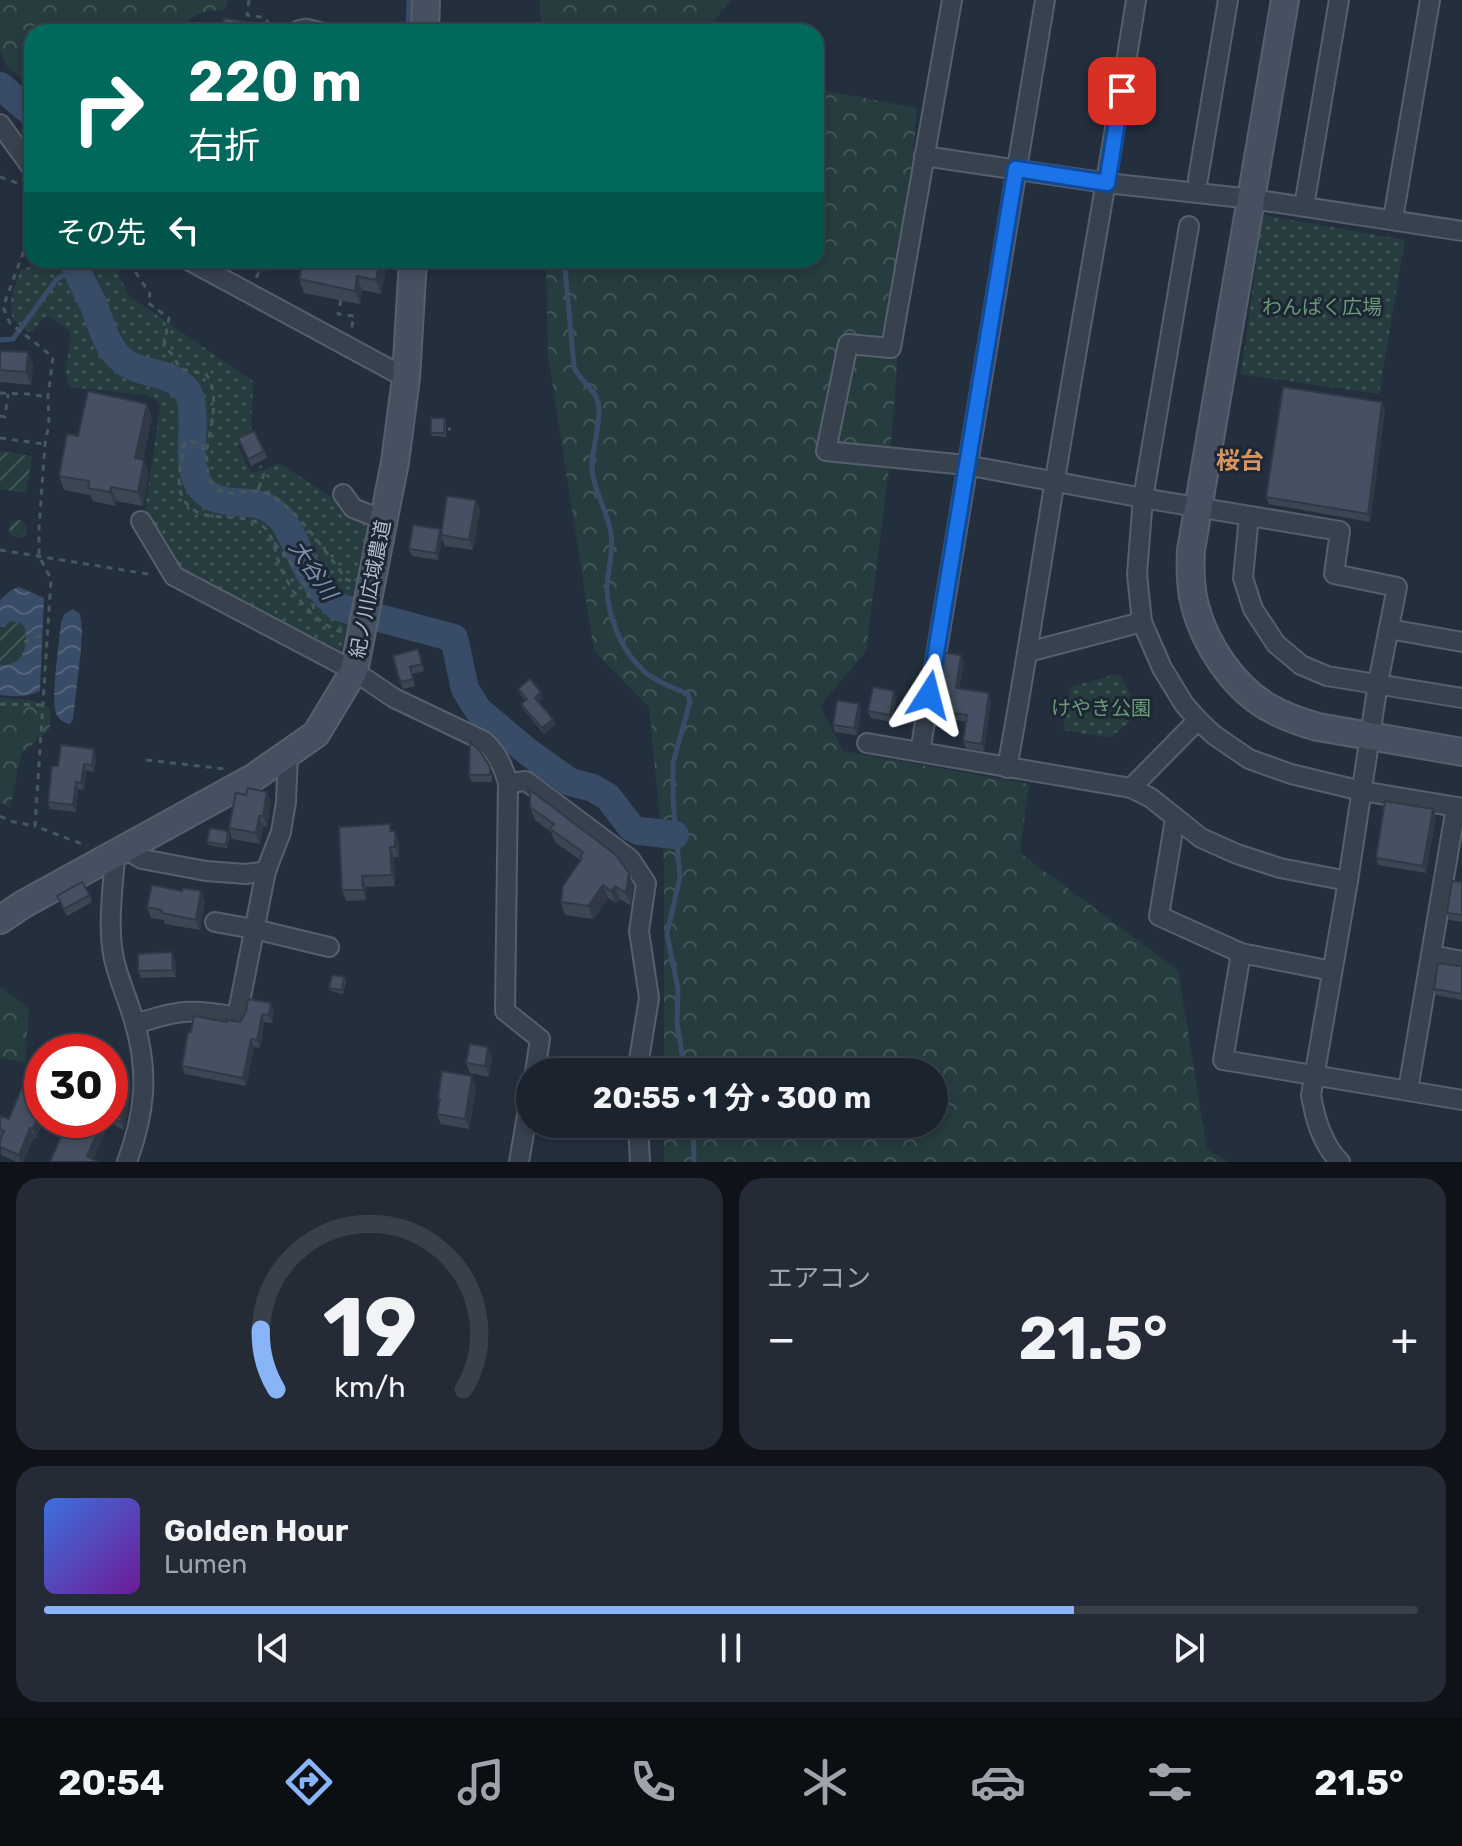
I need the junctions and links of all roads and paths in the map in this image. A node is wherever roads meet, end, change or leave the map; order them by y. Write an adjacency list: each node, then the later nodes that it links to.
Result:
1 (249, 0): 10 (path)
2 (426, 0): 11 (street)
3 (952, 0): 13 (street)
4 (1045, 0): 15 (street)
5 (1136, 0): 18 (street)
6 (1228, 0): 17 (street)
7 (1285, 0): 20 (street)
8 (1339, 0): 21 (street)
9 (1430, 0): 22 (street)
10 (268, 24)
11 (425, 24)
12 (0, 124): 14 (street)
13 (924, 156): 15 (street); 42 (street)
14 (24, 157)
15 (1016, 169): 18 (street); 42 (street)
16 (0, 177): 19 (path)
17 (1198, 179)
18 (1107, 183): 20 (street); 44 (street)
19 (24, 185)
20 (1252, 199): 21 (street); 48 (street)
21 (1304, 206): 22 (street)
22 (1393, 219): 24 (street)
23 (1189, 226): 47 (street)
24 (1462, 231)
25 (24, 249): 32 (path)
26 (136, 268): 29 (path)
27 (203, 268): 33 (street)
28 (413, 268): 34 (street, 紀ノ川広域農道)
29 (136, 273): 30 (path); 41 (path)
30 (131, 276)
31 (341, 300): 33 (path)
32 (1, 307): 37 (path)
33 (348, 347): 34 (street)
34 (406, 378): 50 (street, 紀ノ川広域農道)
35 (0, 393): 36 (path)
36 (8, 394): 37 (path); 38 (path)
37 (48, 397): 40 (path)
38 (0, 416)
39 (0, 438): 40 (path)
40 (45, 444): 55 (path)
41 (206, 454): 45 (path); 52 (path)
42 (966, 465): 44 (street); 74 (street)
43 (260, 466): 45 (path)
44 (1054, 481): 47 (street); 65 (street)
45 (258, 490): 58 (path)
46 (343, 494): 50 (street)
47 (1143, 498): 48 (street); 60 (street)
48 (1198, 507): 49 (street); 72 (street)
49 (1249, 516): 61 (street); 67 (street)
50 (383, 520): 58 (street, 紀ノ川広域農道)
51 (141, 521): 66 (street)
52 (273, 542): 59 (path); 59 (path)
53 (0, 550): 54 (path)
54 (24, 554): 55 (path); 56 (path)
55 (39, 556): 57 (path); 62 (path)
56 (23, 560)
57 (165, 577)
58 (366, 613): 59 (path); 66 (street, 紀ノ川広域農道)
59 (315, 614)
60 (1142, 622): 65 (street); 71 (street)
61 (1389, 629): 64 (street); 67 (street)
62 (46, 634): 63 (path); 70 (path)
63 (24, 642)
64 (1462, 642)
65 (1028, 652): 78 (street)
66 (354, 671): 76 (street, 紀ノ川広域農道); 80 (street)
67 (1378, 683): 68 (street); 72 (street)
68 (1462, 698)
69 (0, 704): 70 (path)
70 (44, 705): 86 (path)
71 (1198, 720): 81 (street); 82 (street)
72 (1371, 737): 75 (street); 82 (street)
73 (867, 743): 74 (street)
74 (920, 752): 78 (street)
75 (1462, 752)
76 (288, 753): 79 (street, 紀ノ川広域農道); 88 (street)
77 (146, 760): 79 (path)
78 (1007, 768): 81 (street)
79 (258, 774): 87 (street, 紀ノ川広域農道)
80 (508, 783): 99 (street); 100 (street)
81 (1131, 788): 85 (street)
82 (1362, 791): 83 (street); 89 (street)
83 (1459, 808): 95 (street)
84 (0, 816): 86 (path)
85 (1175, 819): 89 (street); 94 (street)
86 (35, 826): 87 (path)
87 (116, 854): 88 (street); 90 (street, 紀ノ川広域農道); 98 (street)
88 (266, 871): 92 (street)
89 (1348, 881): 97 (street)
90 (0, 920)
91 (215, 922): 92 (street)
92 (254, 929): 93 (street); 98 (street)
93 (329, 947)
94 (1241, 953): 97 (street); 101 (street)
95 (1431, 955): 96 (street); 102 (street)
96 (1462, 961)
97 (1332, 971): 101 (street)
98 (135, 1024): 106 (street)
99 (537, 1058)
100 (639, 1058)
101 (1314, 1075): 102 (street); 109 (street)
102 (1408, 1090): 103 (street)
103 (1462, 1100)
104 (523, 1138): 107 (street)
105 (639, 1138): 108 (street)
106 (127, 1162)
107 (519, 1162)
108 (640, 1162)
109 (1340, 1162)

